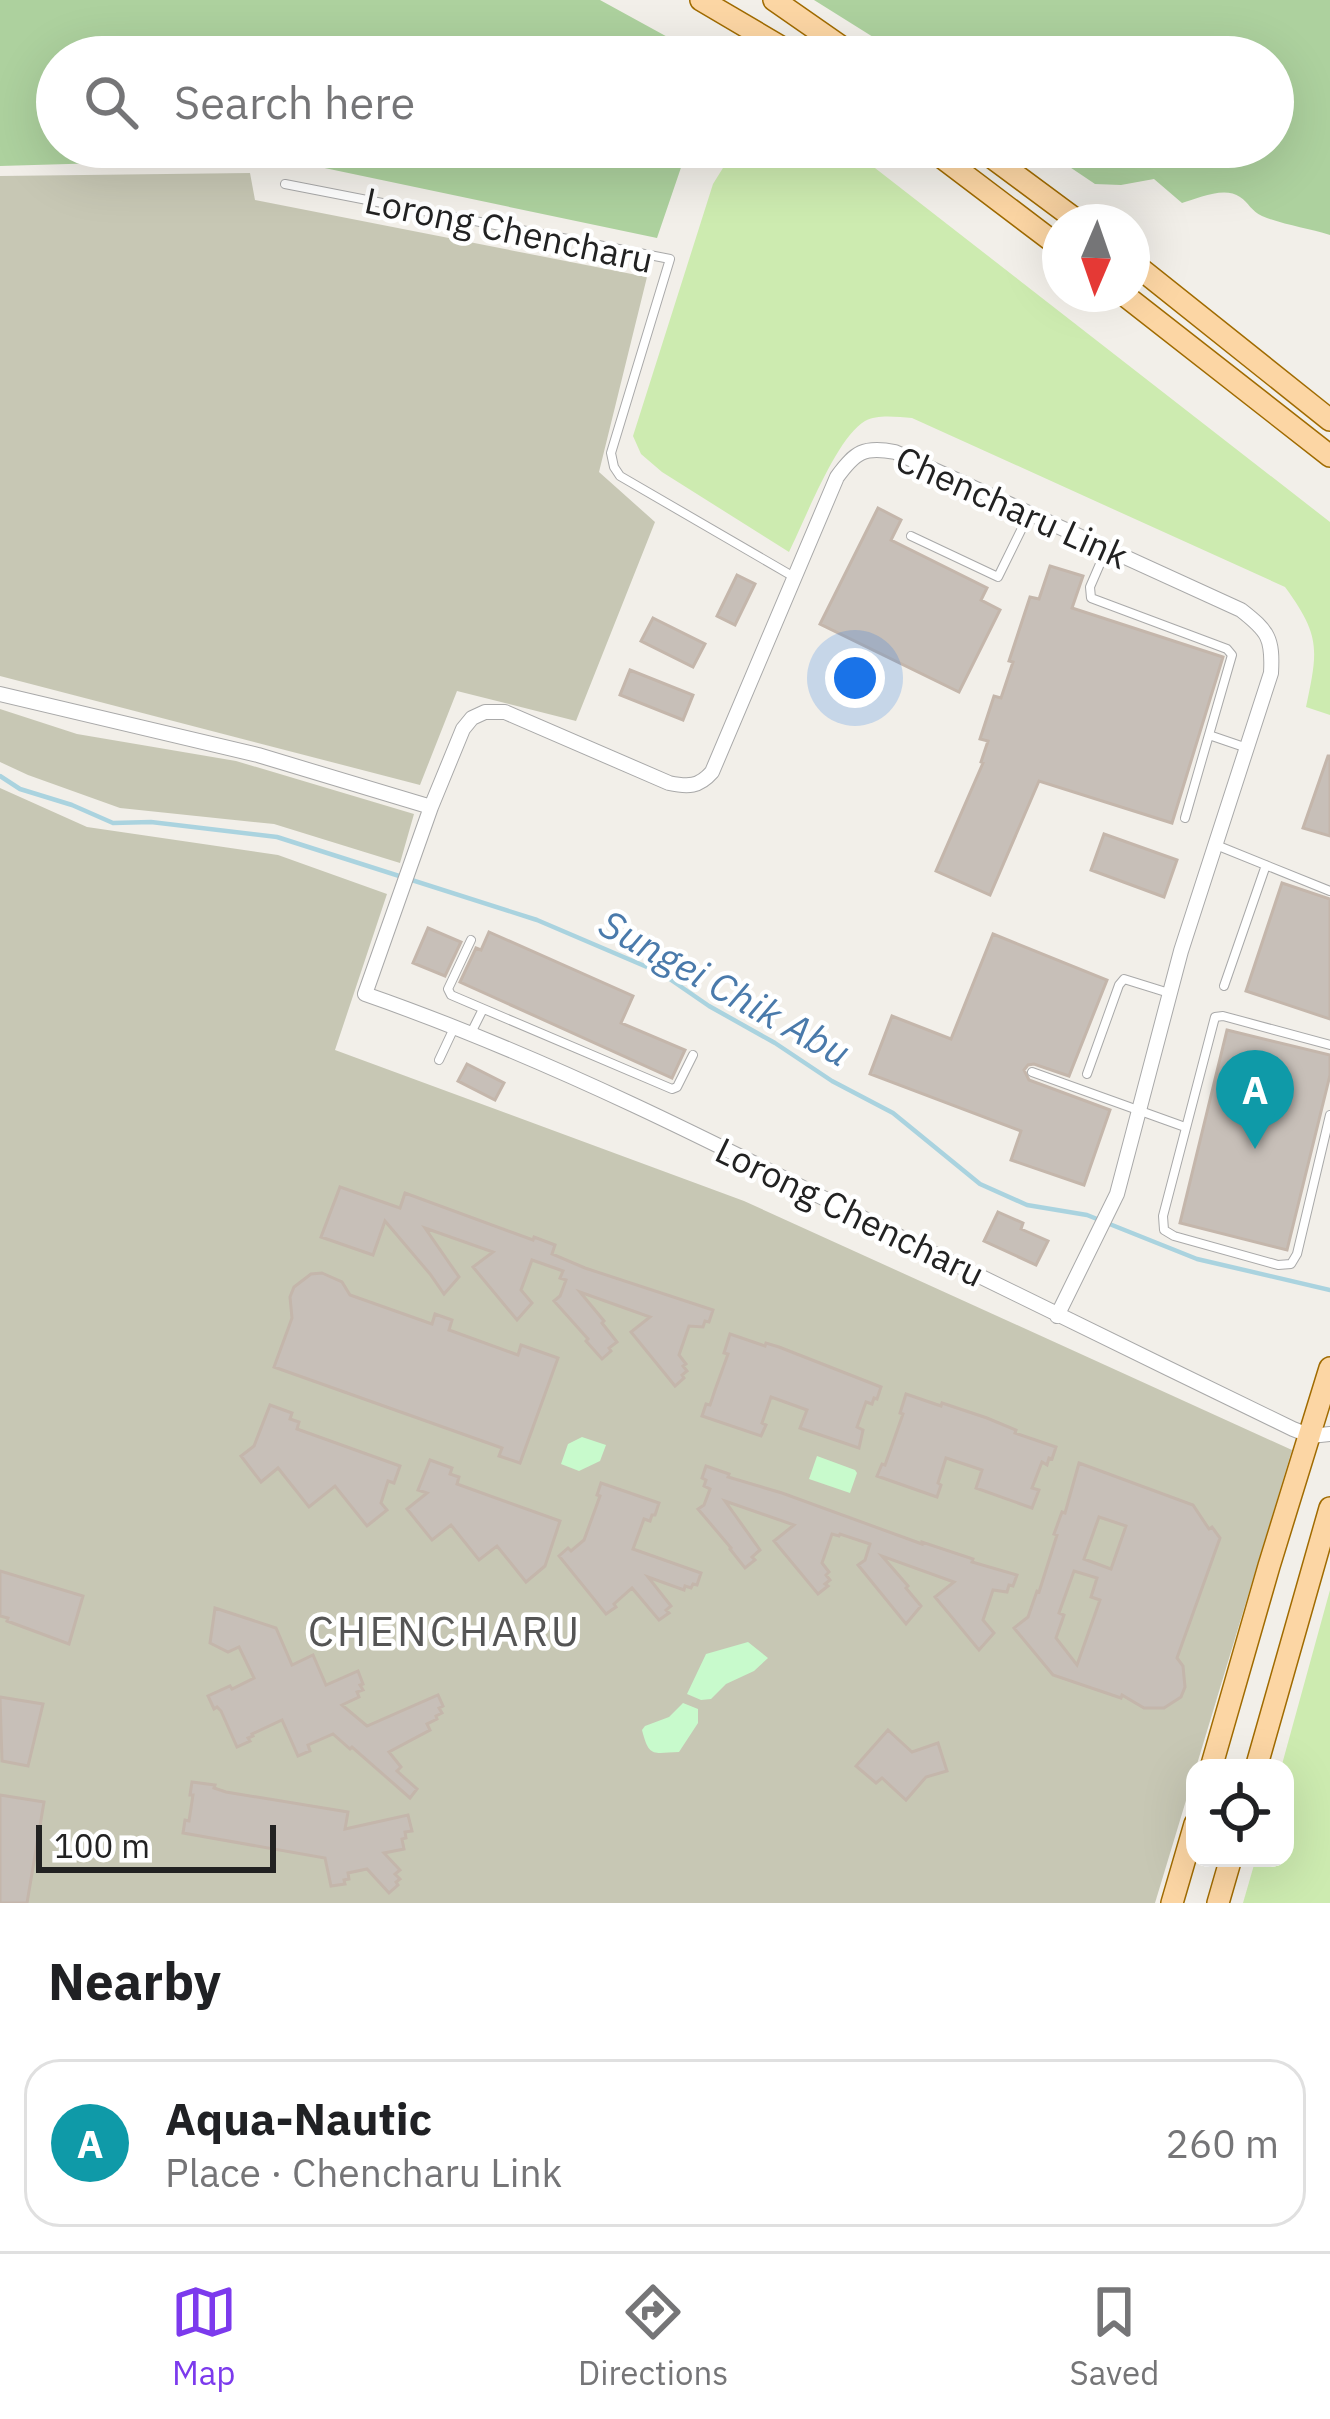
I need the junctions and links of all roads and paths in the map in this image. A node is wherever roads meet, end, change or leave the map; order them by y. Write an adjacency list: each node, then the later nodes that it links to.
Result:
1 (700, 0): 3 (main road)
2 (774, 0): 4 (main road)
3 (762, 36)
4 (826, 36)
5 (956, 168): 9 (main road)
6 (1006, 168): 8 (main road)
7 (285, 184): 17 (lane, Lorong Chencharu)
8 (1055, 204)
9 (1042, 233)
10 (1150, 276): 12 (main road)
11 (1147, 312): 13 (main road)
12 (1330, 420)
13 (1330, 456)
14 (1029, 514): 15 (lane); 16 (street, Chencharu Link); 17 (street, Chencharu Link)
15 (910, 536)
16 (1107, 548): 19 (lane); 20 (street, Chencharu Link)
17 (795, 578): 21 (street, Chencharu Link)
18 (0, 694): 21 (street)
19 (1209, 735): 20 (lane); 22 (lane)
20 (1248, 748): 23 (street, Chencharu Link)
21 (431, 807): 29 (street, Chencharu Link)
22 (1185, 818)
23 (1216, 845): 24 (lane); 28 (street, Chencharu Link)
24 (1266, 866): 25 (lane); 27 (lane)
25 (1330, 891)
26 (471, 940): 30 (lane)
27 (1224, 986)
28 (1170, 993): 37 (lane); 38 (street, Chencharu Link)
29 (365, 994): 31 (street, Lorong Chencharu)
30 (483, 1009): 32 (lane); 34 (lane)
31 (454, 1027): 32 (street, Lorong Chencharu); 35 (lane)
32 (471, 1033): 41 (street, Lorong Chencharu)
33 (1329, 1041): 40 (lane)
34 (693, 1055)
35 (439, 1060)
36 (1032, 1072): 38 (lane)
37 (1087, 1073)
38 (1139, 1112): 40 (lane); 41 (street, Chencharu Link)
39 (1330, 1115): 40 (lane)
40 (1185, 1127)
41 (1057, 1316): 43 (street, Lorong Chencharu)
42 (1330, 1368): 43 (main road)
43 (1320, 1435): 45 (main road)
44 (1330, 1508): 46 (main road)
45 (1214, 1759)
46 (1259, 1759)
47 (1186, 1855): 49 (main road)
48 (1228, 1867): 50 (main road)
49 (1172, 1903)
50 (1218, 1903)

